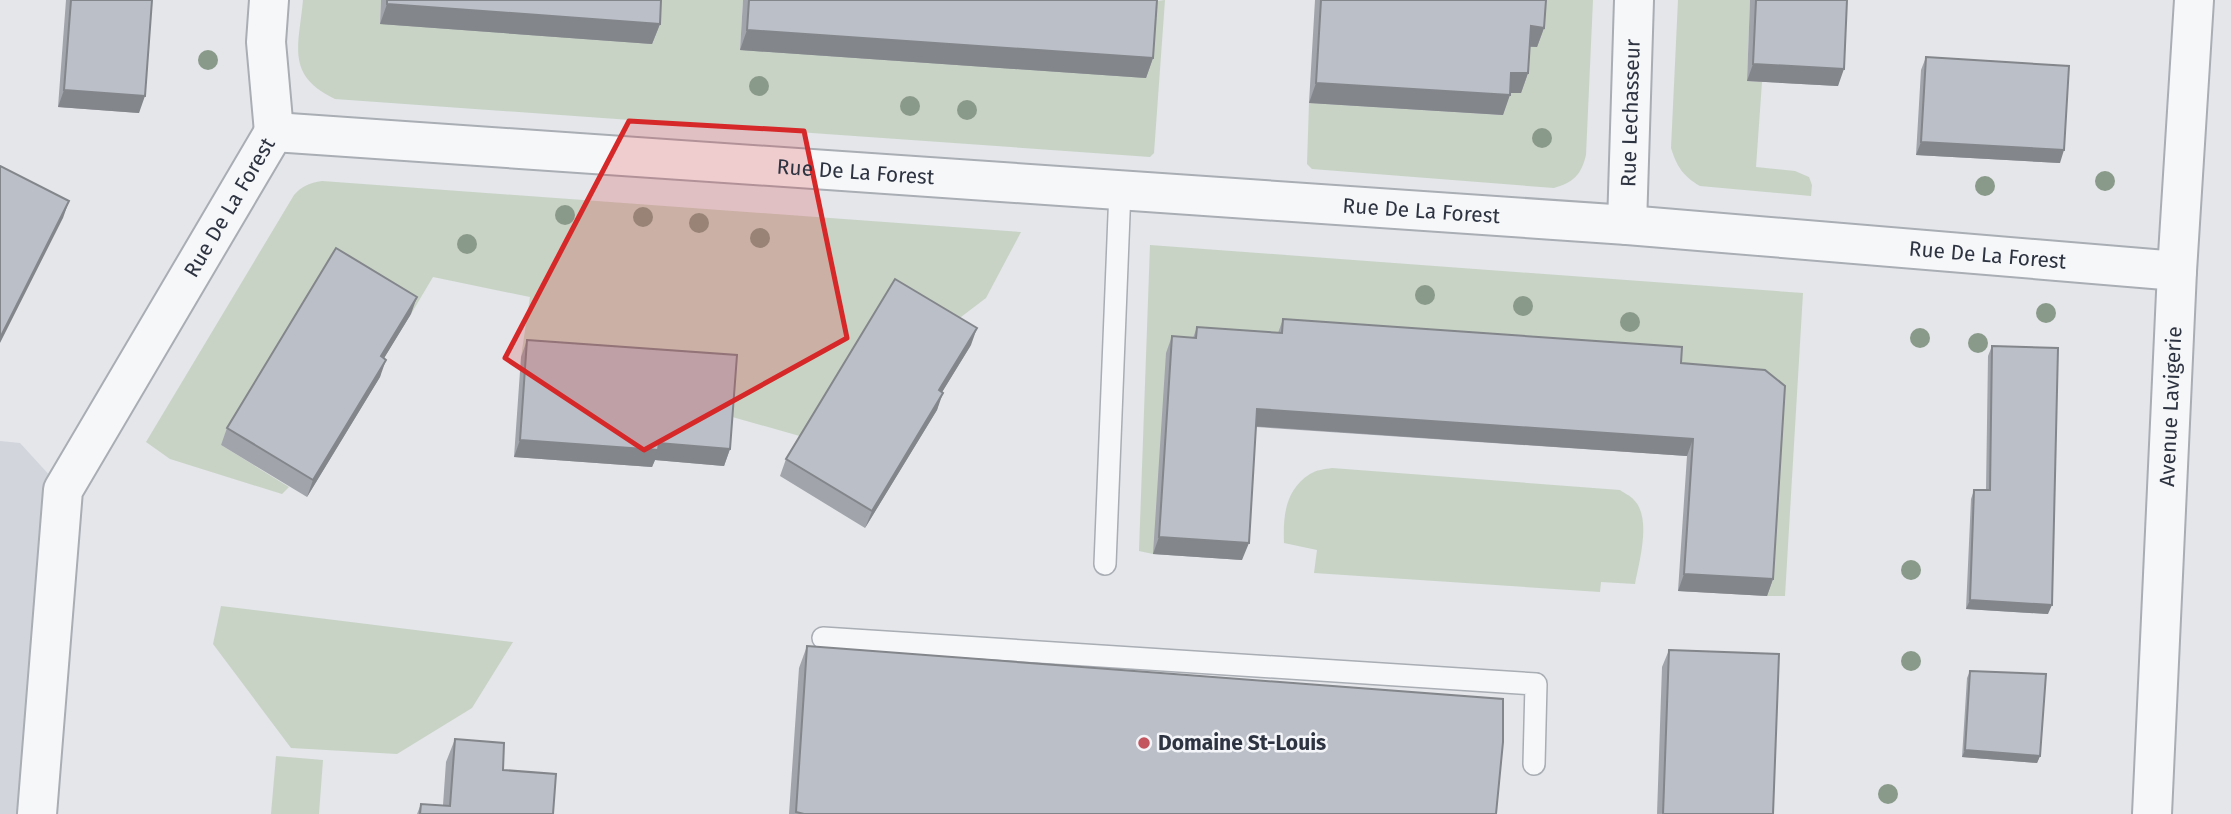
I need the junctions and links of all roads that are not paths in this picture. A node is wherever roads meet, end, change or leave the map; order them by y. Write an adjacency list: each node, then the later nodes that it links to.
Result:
1 (269, 0): 4 (street)
2 (1634, 0): 6 (street, Rue Lechasseur)
3 (2194, 0): 7 (street, Avenue Lavigerie)
4 (274, 132): 5 (street, Rue De La Forest); 11 (street, Rue De La Forest)
5 (1120, 190): 6 (street, Rue De La Forest); 8 (lane)
6 (1627, 225): 7 (street, Rue De La Forest)
7 (2176, 271): 12 (street, Avenue Lavigerie)
8 (1105, 564)
9 (823, 638): 10 (lane)
10 (1534, 764)
11 (37, 814)
12 (2152, 814)

